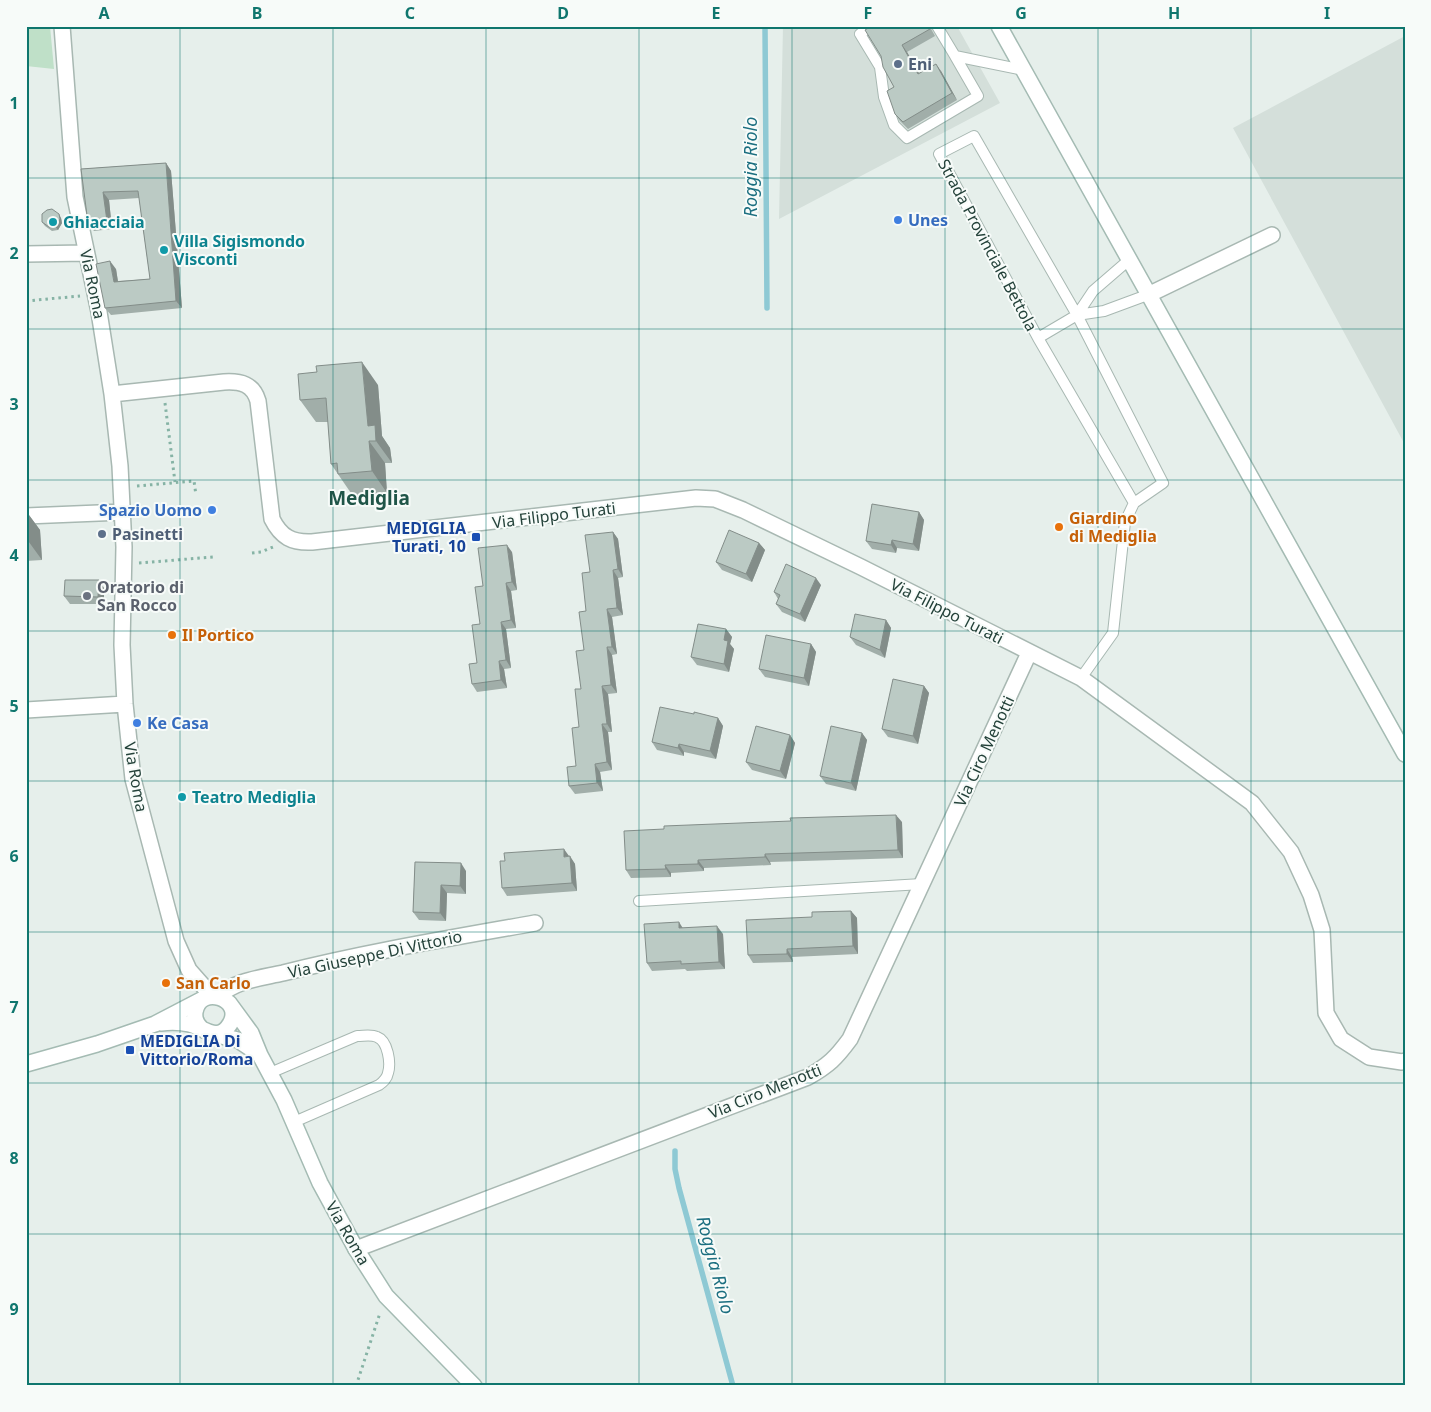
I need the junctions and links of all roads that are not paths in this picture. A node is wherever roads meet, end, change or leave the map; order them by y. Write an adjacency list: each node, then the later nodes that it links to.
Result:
1 (62, 26): 8 (street, Via Roma)
2 (871, 26): 5 (lane)
3 (937, 26): 5 (lane)
4 (999, 26): 6 (street)
5 (955, 56): 6 (lane)
6 (1024, 70): 10 (street)
7 (1272, 235): 11 (street)
8 (86, 253): 9 (street); 14 (street, Via Roma)
9 (26, 254)
10 (1130, 259): 11 (street); 12 (lane)
11 (1150, 294): 12 (lane); 22 (street)
12 (1077, 315): 13 (lane); 13 (lane, Strada Provinciale Bettola); 15 (lane, Strada Provinciale Bettola)
13 (1038, 338): 15 (lane, Strada Provinciale Bettola)
14 (112, 394): 16 (street, Via Roma); 18 (street, Via Filippo Turati)
15 (1134, 503): 19 (lane)
16 (123, 512): 17 (street); 20 (street, Via Roma)
17 (26, 516)
18 (1030, 653): 19 (street, Via Filippo Turati); 23 (street, Via Ciro Menotti)
19 (1081, 678): 30 (street, Via Filippo Turati)
20 (125, 704): 21 (street); 26 (street, Via Roma)
21 (26, 710)
22 (1405, 754)
23 (922, 884): 24 (lane); 34 (street, Via Ciro Menotti)
24 (639, 901)
25 (535, 923): 26 (street, Via Giuseppe Di Vittorio)
26 (216, 998): 27 (street, Via Giuseppe Di Vittorio); 28 (street); 28 (street); 29 (street, Via Roma)
27 (155, 1024): 28 (street, Via Giuseppe Di Vittorio); 31 (street, Via Giuseppe Di Vittorio)
28 (208, 1031): 29 (street, Via Roma)
29 (260, 1055): 32 (street, Via Roma)
30 (1405, 1060)
31 (26, 1064)
32 (270, 1073): 33 (street, Via Roma); 33 (lane)
33 (294, 1122): 34 (street, Via Roma)
34 (356, 1249): 35 (street, Via Roma)
35 (474, 1386)

